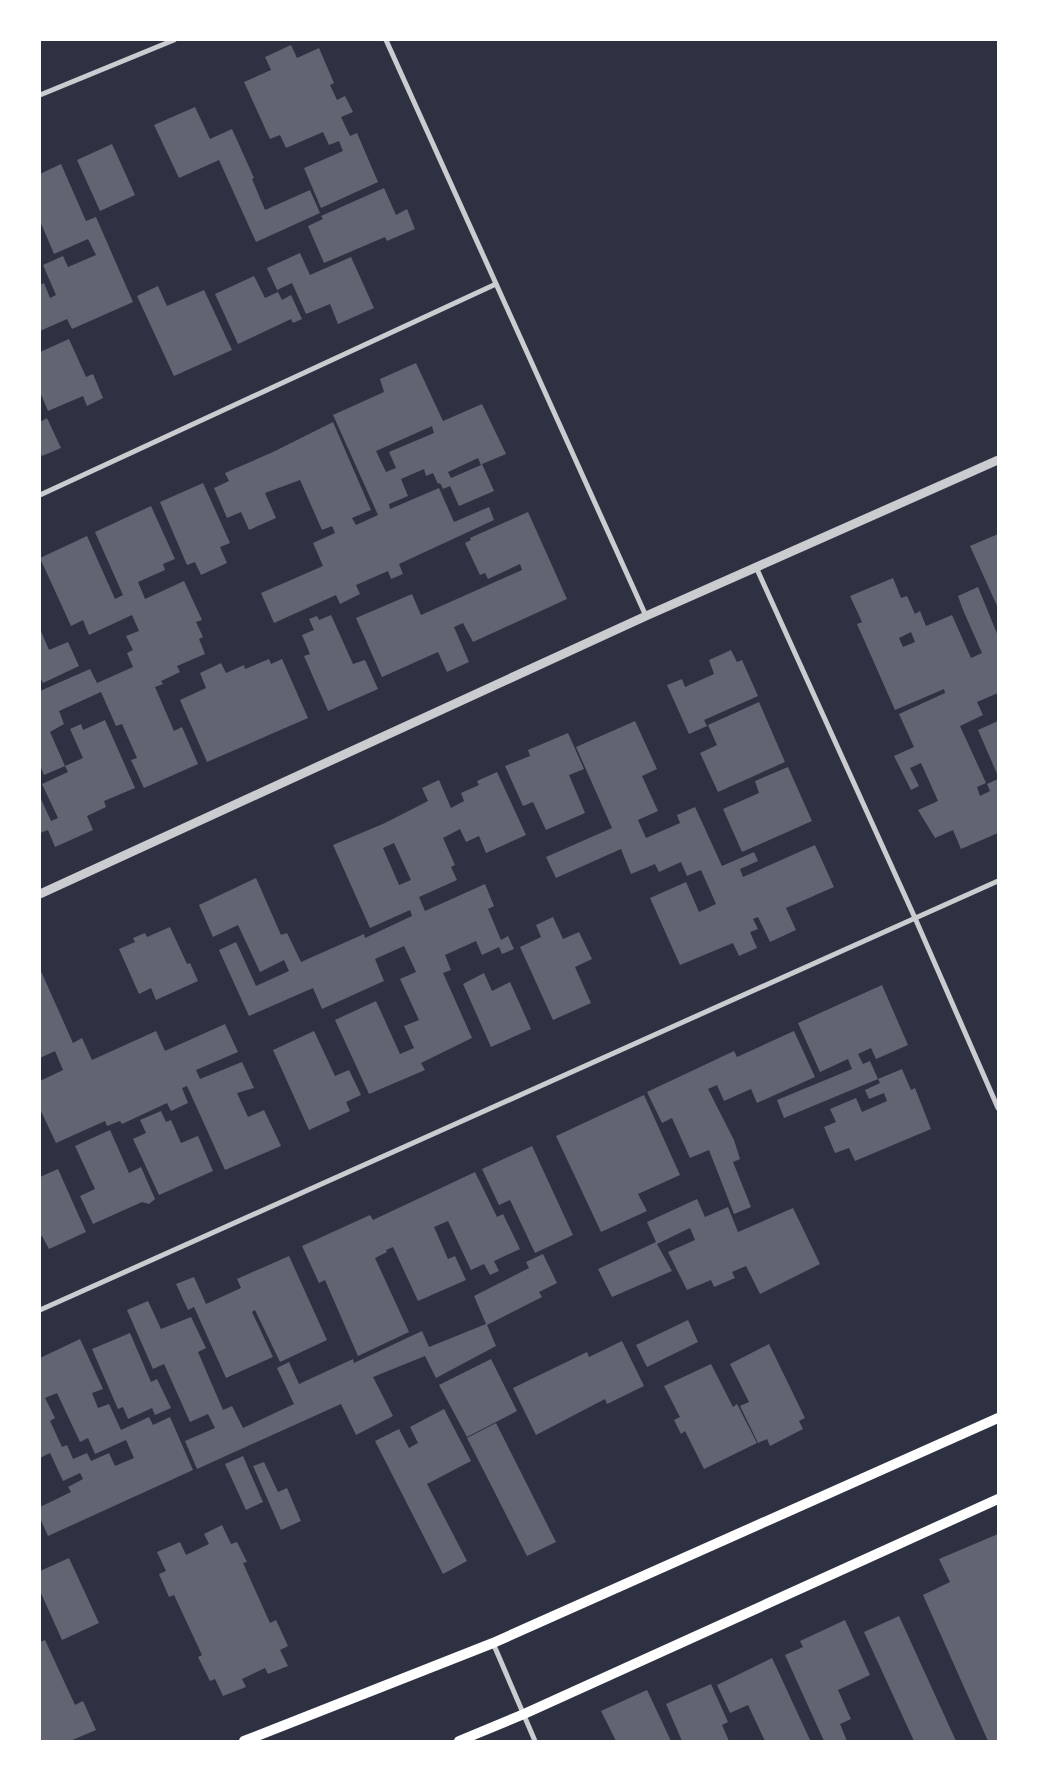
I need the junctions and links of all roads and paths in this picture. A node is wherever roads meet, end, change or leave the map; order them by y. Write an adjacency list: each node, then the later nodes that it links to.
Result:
1 (174, 40): 3 (street)
2 (386, 40): 4 (street)
3 (40, 95)
4 (496, 284): 6 (street); 8 (street)
5 (998, 460): 7 (street)
6 (40, 495)
7 (756, 567): 8 (street); 11 (street)
8 (646, 616): 10 (street)
9 (998, 881): 11 (street)
10 (40, 894)
11 (916, 918): 12 (street); 13 (street)
12 (998, 1108)
13 (40, 1310)
14 (998, 1418): 16 (main road)
15 (998, 1499): 17 (main road)
16 (493, 1643): 17 (street); 18 (main road)
17 (524, 1714): 19 (main road); 20 (street)
18 (244, 1741)
19 (459, 1741)
20 (536, 1741)

